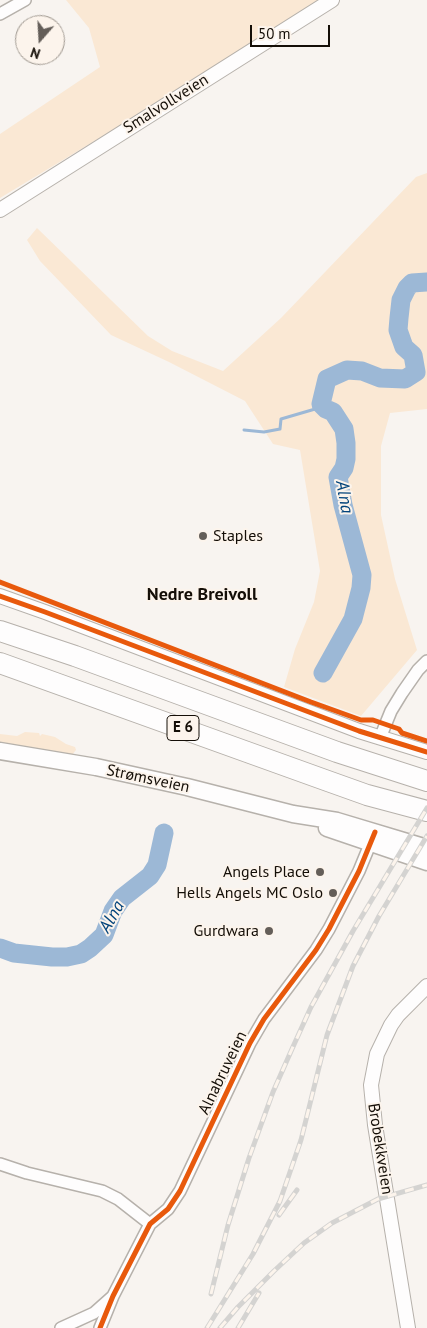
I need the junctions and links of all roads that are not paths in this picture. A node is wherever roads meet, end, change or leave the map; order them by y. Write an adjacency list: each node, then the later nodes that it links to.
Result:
1 (25, 0): 3 (street)
2 (332, 0): 4 (street, Smalvollveien)
3 (0, 14)
4 (0, 210)
5 (0, 596): 9 (street)
6 (0, 631): 12 (highway, E 6)
7 (427, 661): 9 (street)
8 (0, 662): 13 (highway, E 6)
9 (380, 738): 11 (street)
10 (0, 751): 16 (main road, Strømsveien)
11 (427, 752)
12 (427, 781)
13 (366, 794): 14 (highway, E 6); 15 (highway, E 6)
14 (427, 811)
15 (427, 816)
16 (372, 837): 17 (main road, Strømsveien); 18 (main road, Strømsveien); 21 (street, Alnabruveien)
17 (427, 848)
18 (427, 862)
19 (427, 986): 25 (street, Brobekkveien)
20 (0, 1164): 21 (street)
21 (150, 1224): 22 (street, Alnabruveien)
22 (113, 1296): 23 (street, Alnabruveien); 24 (street, Alnabruveien)
23 (61, 1328)
24 (100, 1328)
25 (408, 1328)

